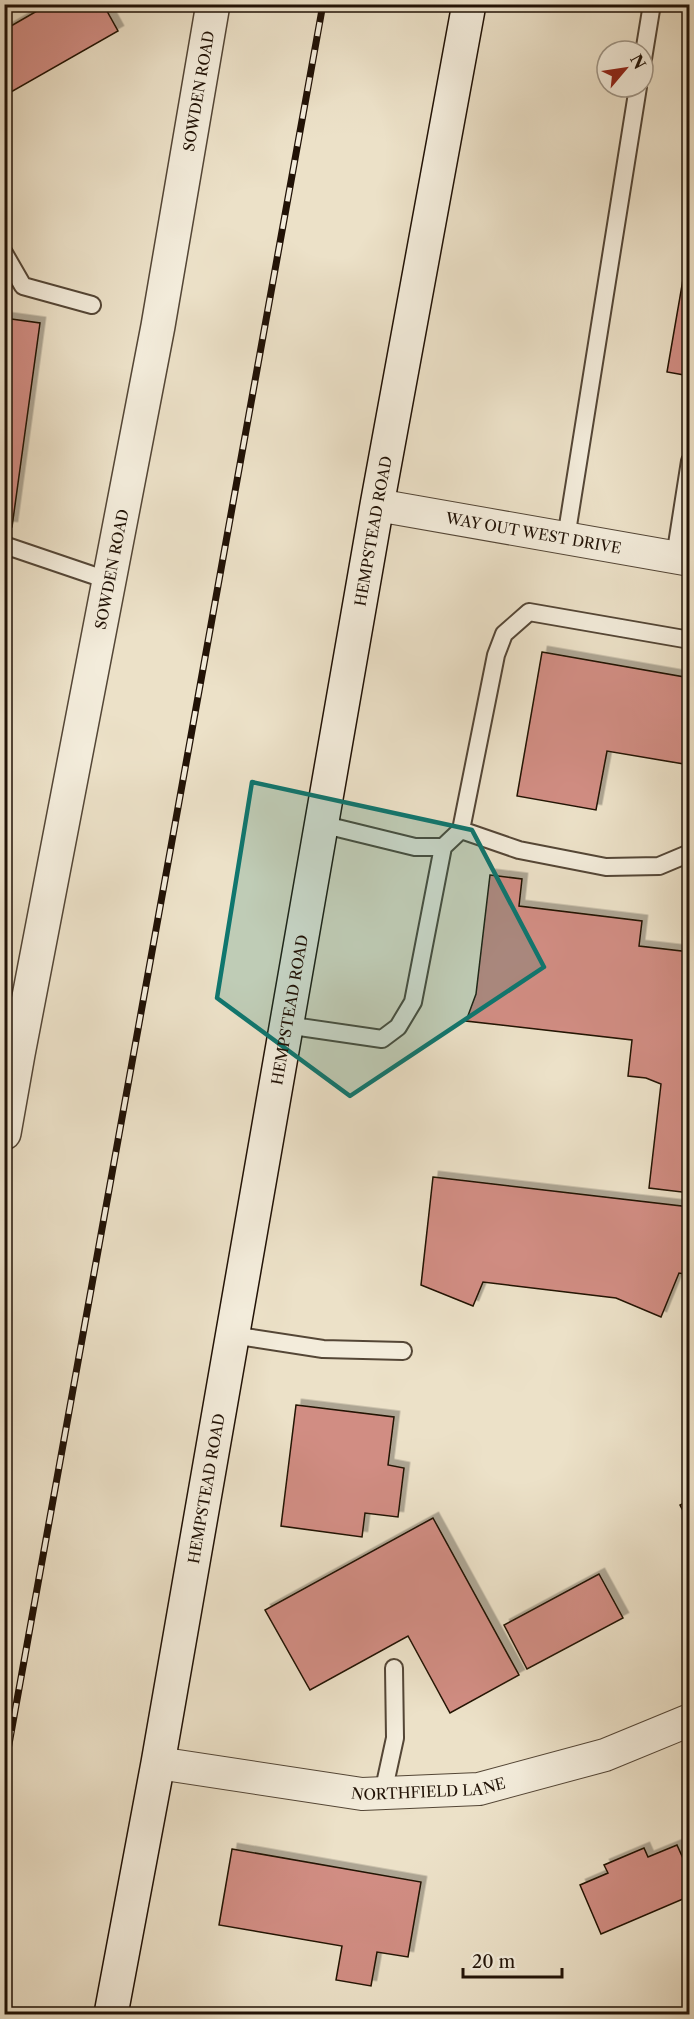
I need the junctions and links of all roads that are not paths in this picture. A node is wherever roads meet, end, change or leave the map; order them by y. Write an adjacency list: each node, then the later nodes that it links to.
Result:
1 (213, 4): 13 (main road, SOWDEN ROAD)
2 (469, 4): 9 (main road, HEMPSTEAD ROAD)
3 (652, 4): 4 (lane)
4 (646, 39)
5 (636, 99): 10 (lane)
6 (4, 253): 7 (lane)
7 (92, 305)
8 (690, 461): 12 (lane)
9 (377, 505): 10 (street, WAY OUT WEST DRIVE); 15 (main road, HEMPSTEAD ROAD)
10 (566, 538): 12 (street, WAY OUT WEST DRIVE)
11 (4, 545): 13 (lane)
12 (682, 558)
13 (110, 581): 20 (main road, SOWDEN ROAD)
14 (690, 640): 16 (lane)
15 (321, 824): 17 (lane); 19 (main road, HEMPSTEAD ROAD)
16 (461, 830): 17 (lane); 18 (lane)
17 (443, 847): 19 (lane)
18 (690, 853)
19 (286, 1025): 21 (main road, HEMPSTEAD ROAD)
20 (4, 1133)
21 (232, 1335): 22 (lane); 25 (main road, HEMPSTEAD ROAD)
22 (403, 1351)
23 (394, 1668): 26 (lane)
24 (690, 1720): 26 (street, NORTHFIELD LANE)
25 (158, 1763): 26 (street, NORTHFIELD LANE); 27 (main road, HEMPSTEAD ROAD)
26 (382, 1793)
27 (111, 2014)

